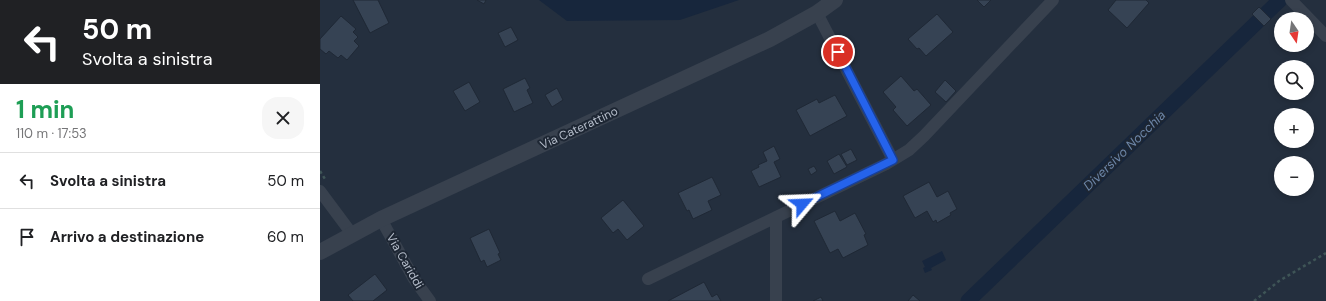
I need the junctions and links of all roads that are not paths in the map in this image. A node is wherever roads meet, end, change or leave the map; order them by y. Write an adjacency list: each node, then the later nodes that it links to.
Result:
1 (835, 0): 4 (street, Via Caterattino)
2 (1052, 0): 6 (street)
3 (1293, 2): 5 (street)
4 (817, 13): 6 (street); 9 (street, Via Caterattino)
5 (1326, 36)
6 (893, 160): 8 (street)
7 (320, 191): 10 (street)
8 (776, 217): 12 (street); 14 (street)
9 (381, 220): 10 (street, Via Caterattino); 13 (street, Via Cariddi)
10 (352, 234): 11 (street, Via Caterattino)
11 (320, 252)
12 (648, 279)
13 (430, 301)
14 (776, 301)

